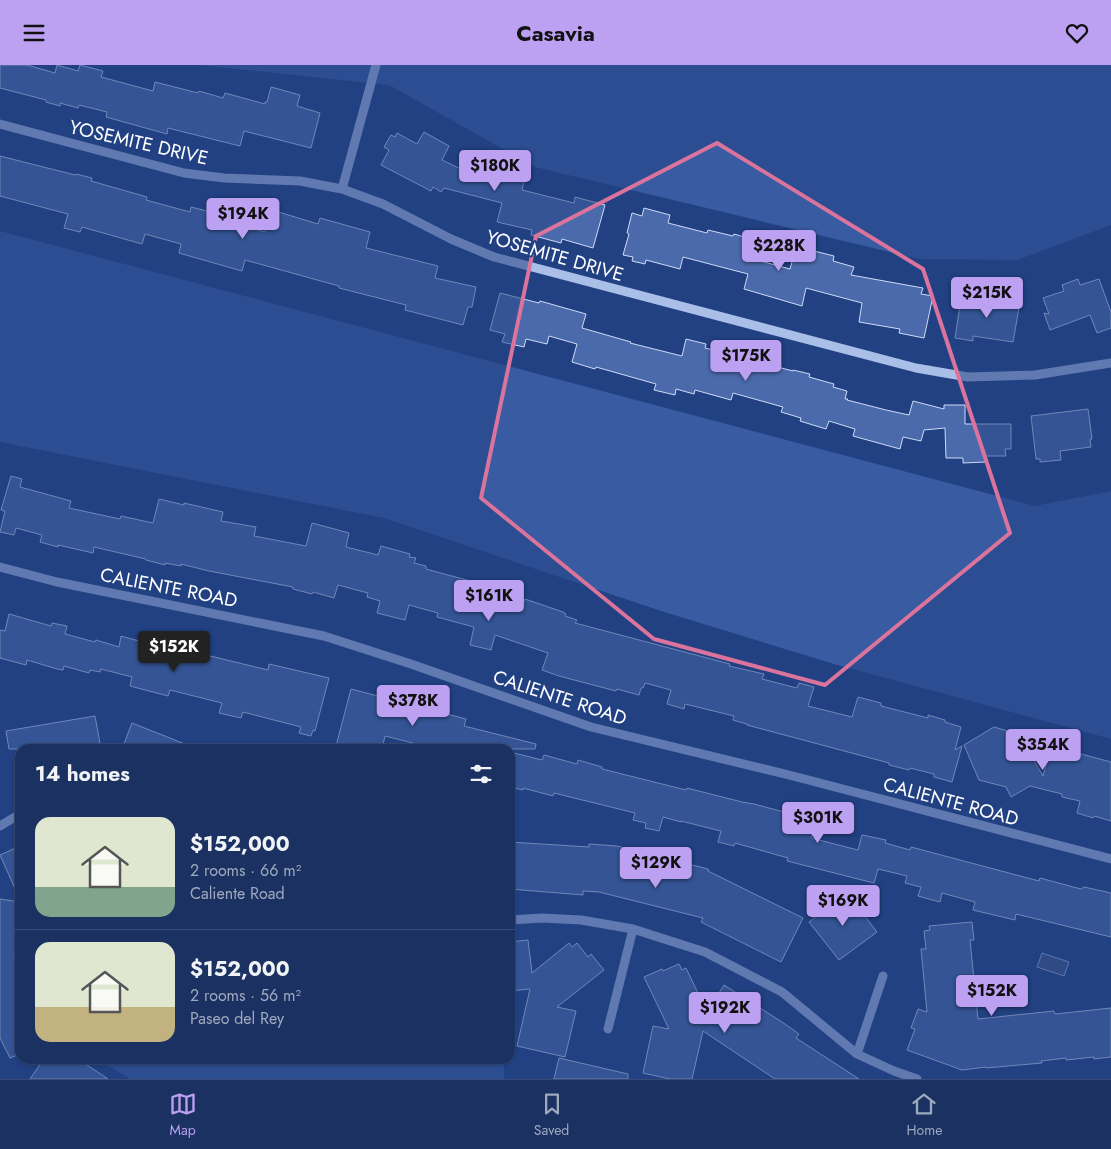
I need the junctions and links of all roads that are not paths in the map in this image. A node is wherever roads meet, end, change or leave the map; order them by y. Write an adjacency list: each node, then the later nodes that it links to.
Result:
1 (376, 65): 3 (street)
2 (0, 124): 3 (street, YOSEMITE DRIVE)
3 (342, 189): 4 (street, YOSEMITE DRIVE)
4 (1111, 363)
5 (0, 567): 8 (street, CALIENTE ROAD)
6 (15, 817): 7 (street)
7 (0, 826)
8 (1111, 859)
9 (515, 920): 10 (street)
10 (633, 929): 12 (street); 13 (street)
11 (883, 976): 13 (street)
12 (608, 1029)
13 (857, 1054): 14 (street)
14 (917, 1079)

